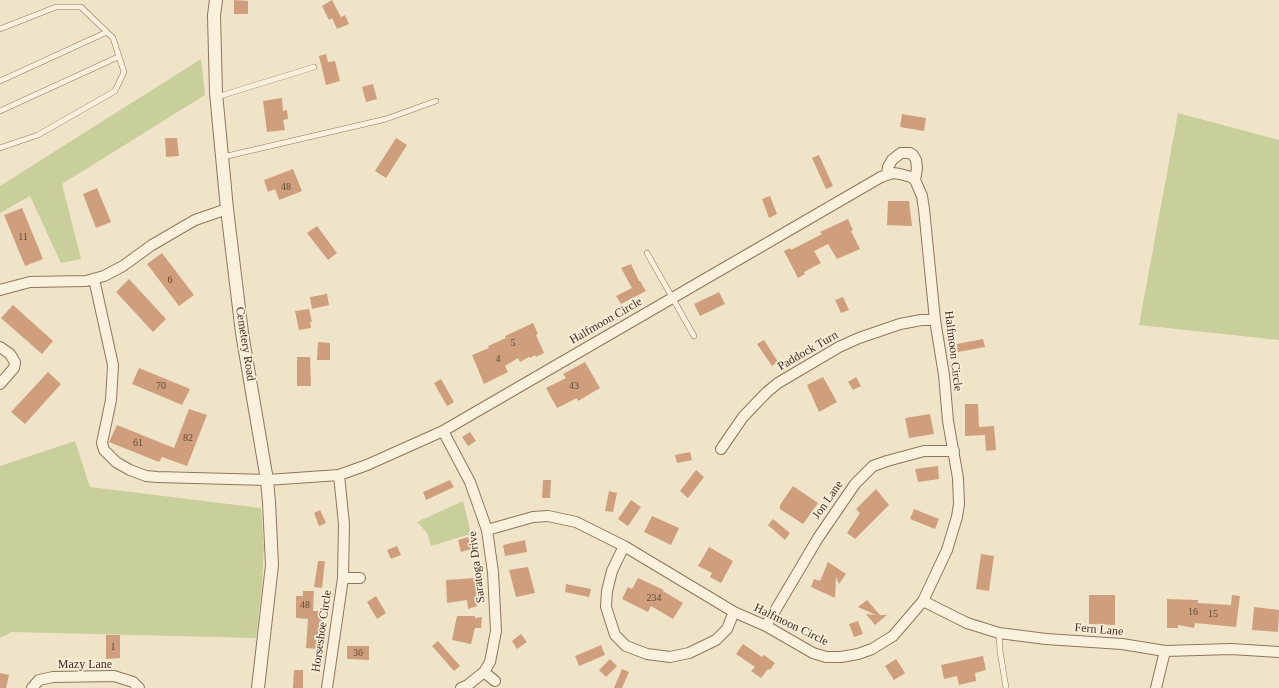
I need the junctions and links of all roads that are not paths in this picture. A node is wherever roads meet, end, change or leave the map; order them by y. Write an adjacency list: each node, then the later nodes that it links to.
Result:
1 (216, 0): 7 (street, Cemetery Road)
2 (0, 29): 3 (lane)
3 (107, 32): 4 (lane); 6 (lane)
4 (118, 57): 9 (lane); 10 (lane)
5 (314, 67): 7 (lane)
6 (0, 81)
7 (216, 97): 11 (street, Cemetery Road)
8 (436, 101): 11 (lane)
9 (0, 111)
10 (0, 148)
11 (222, 158): 14 (street, Cemetery Road)
12 (887, 175): 13 (street); 13 (street, Halfmoon Circle); 18 (street, Halfmoon Circle)
13 (915, 180): 19 (street, Halfmoon Circle)
14 (227, 209): 16 (street); 27 (street, Cemetery Road)
15 (647, 253): 18 (lane)
16 (94, 279): 17 (street); 27 (street)
17 (0, 290)
18 (673, 298): 20 (lane); 23 (street, Halfmoon Circle)
19 (935, 320): 24 (street, Paddock Turn); 25 (street, Halfmoon Circle)
20 (694, 336)
21 (0, 347): 22 (street)
22 (0, 384)
23 (443, 431): 26 (street); 28 (street, Saratoga Drive)
24 (721, 449)
25 (954, 451): 32 (street, Halfmoon Circle); 34 (street, Jon Lane)
26 (339, 475): 27 (street); 30 (street, Horseshoe Circle)
27 (267, 480): 42 (street, Cemetery Road)
28 (487, 530): 29 (street, Halfmoon Circle); 38 (street, Saratoga Drive)
29 (624, 546): 33 (street, Halfmoon Circle); 33 (street)
30 (342, 578): 31 (street, Horseshoe Circle); 43 (street, Horseshoe Circle)
31 (360, 578)
32 (923, 601): 34 (street, Halfmoon Circle); 35 (street, Fern Lane)
33 (734, 612): 34 (street, Halfmoon Circle)
34 (766, 626)
35 (999, 633): 36 (street, Fern Lane); 45 (lane)
36 (1165, 651): 37 (street, Fern Lane); 46 (street)
37 (1279, 652)
38 (484, 672): 39 (street); 44 (street, Saratoga Drive)
39 (495, 681)
40 (32, 688): 41 (street, Mazy Lane)
41 (139, 688)
42 (258, 688)
43 (327, 688)
44 (461, 688)
45 (1006, 688)
46 (1156, 688)

